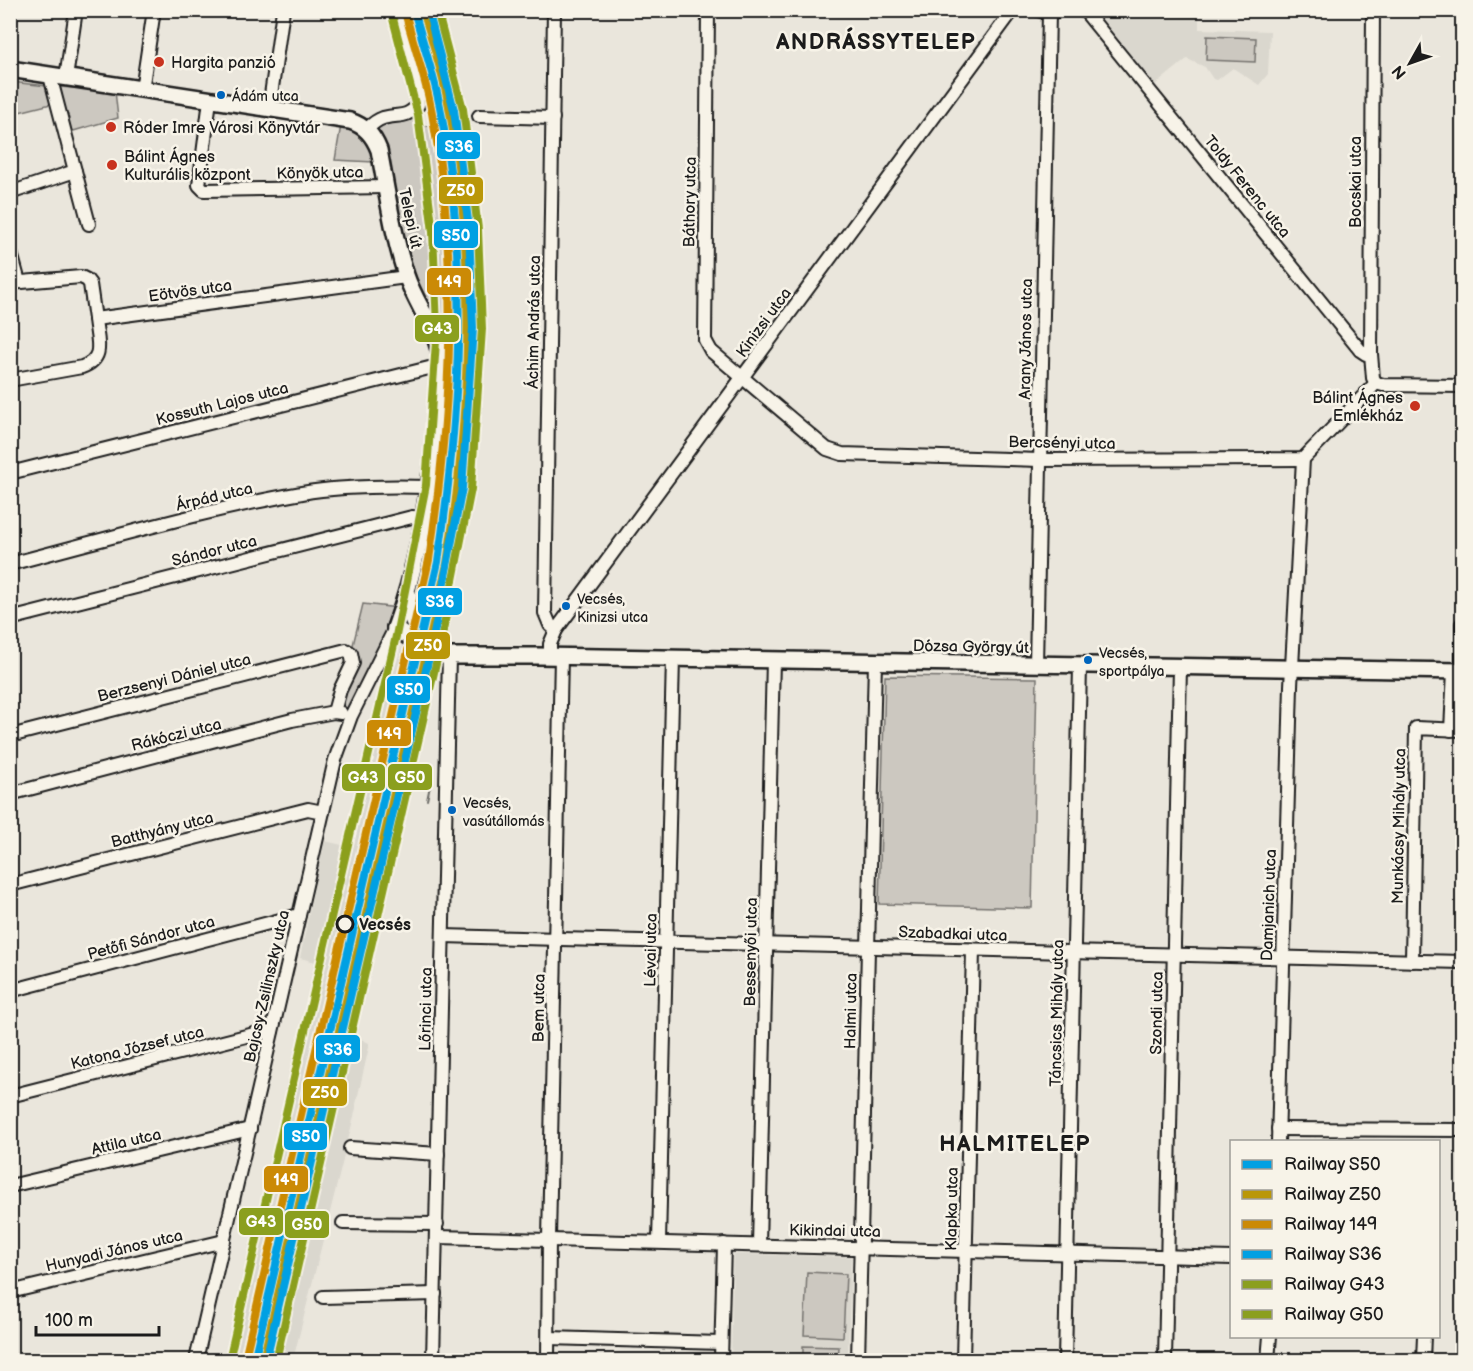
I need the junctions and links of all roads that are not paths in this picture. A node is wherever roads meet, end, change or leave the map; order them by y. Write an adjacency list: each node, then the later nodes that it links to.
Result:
1 (76, 10): 14 (street)
2 (154, 10): 15 (street)
3 (283, 10): 17 (street)
4 (386, 10): 11 (street)
5 (554, 10): 19 (street, Áchim András utca)
6 (708, 10): 31 (street, Báthory utca)
7 (1013, 10): 31 (street, Kinizsi utca)
8 (1084, 10): 29 (street, Toldy Ferenc utca)
9 (1372, 10): 29 (street, Bocskai utca)
10 (1049, 11): 36 (street, Arany János utca)
11 (402, 12): 20 (street)
12 (10, 69): 13 (main road)
13 (50, 76): 14 (main road); 21 (street)
14 (66, 78): 15 (main road)
15 (142, 90): 16 (main road)
16 (210, 100): 17 (main road); 22 (street, Könyök utca)
17 (269, 109): 20 (main road)
18 (479, 116): 19 (street)
19 (553, 118): 46 (street, Áchim András utca)
20 (367, 129): 22 (main road, Telepi út)
21 (75, 171): 23 (street); 24 (street)
22 (386, 187): 26 (main road, Telepi út)
23 (10, 193)
24 (89, 224)
25 (10, 249): 27 (street)
26 (406, 277): 28 (street, Eötvös utca); 30 (main road, Telepi út)
27 (15, 283): 28 (street)
28 (95, 319): 32 (street)
29 (1371, 354): 33 (street)
30 (441, 365): 37 (street, Kossuth Lajos utca); 38 (main road, Telepi út)
31 (742, 378): 36 (street, Bercsényi utca); 46 (street, Kinizsi utca)
32 (10, 380)
33 (1376, 383): 34 (street); 35 (street)
34 (1462, 387)
35 (1303, 459): 36 (street, Bercsényi utca); 56 (street, Damjanich utca)
36 (1039, 460): 53 (street, Arany János utca)
37 (10, 473)
38 (430, 487): 39 (main road, Telepi út); 40 (street, Árpád utca)
39 (425, 518): 41 (main road, Telepi út); 42 (street, Sándor utca)
40 (10, 564)
41 (408, 593): 44 (main road); 45 (main road, Telepi út)
42 (10, 619)
43 (1462, 624): 57 (street)
44 (414, 626): 45 (main road); 47 (main road, Dózsa György út)
45 (395, 628): 49 (main road, Dózsa György út); 59 (street, Bajcsy-Zsilinszky utca)
46 (556, 630): 48 (street, Kinizsi utca)
47 (478, 655): 48 (main road, Dózsa György út); 49 (main road, Dózsa György út)
48 (556, 656): 50 (main road, Dózsa György út); 67 (street, Bem utca)
49 (449, 657): 66 (street, Lőrinci utca)
50 (673, 658): 51 (main road, Dózsa György út); 68 (street, Lévai utca)
51 (772, 660): 52 (main road, Dózsa György út); 69 (street, Bessenyői utca)
52 (875, 662): 53 (main road, Dózsa György út); 70 (street, Halmi utca)
53 (1036, 665): 54 (main road, Dózsa György út)
54 (1080, 666): 55 (main road, Dózsa György út); 72 (street, Táncsics Mihály utca)
55 (1180, 667): 56 (main road, Dózsa György út); 73 (street, Szondi utca)
56 (1292, 669): 57 (main road, Dózsa György út); 74 (street, Damjanich utca)
57 (1459, 671): 60 (street)
58 (334, 712): 59 (street, Rákóczi utca); 61 (street, Berzsenyi Dániel utca); 62 (street, Rákóczi utca)
59 (351, 716): 63 (street, Bajcsy-Zsilinszky utca)
60 (1457, 730): 75 (street, Munkácsy Mihály utca)
61 (10, 736)
62 (10, 794)
63 (323, 812): 64 (street, Batthyány utca); 65 (street, Bajcsy-Zsilinszky utca)
64 (10, 885)
65 (299, 915): 77 (street, Petőfi Sándor utca); 78 (street, Bajcsy-Zsilinszky utca)
66 (443, 936): 67 (street, Szabadkai utca); 85 (street, Lőrinci utca)
67 (556, 939): 68 (street, Szabadkai utca); 90 (street, Bem utca)
68 (667, 942): 69 (street, Szabadkai utca); 92 (street, Lévai utca)
69 (766, 944): 70 (street, Szabadkai utca); 94 (street, Bessenyői utca)
70 (868, 947): 71 (street, Szabadkai utca); 95 (street, Halmi utca)
71 (973, 950): 72 (street, Szabadkai utca); 96 (street, Klapka utca)
72 (1074, 953): 73 (street, Szabadkai utca); 97 (street, Táncsics Mihály utca)
73 (1174, 956): 74 (street, Szabadkai utca); 98 (street, Szondi utca)
74 (1283, 958): 75 (street, Szabadkai utca); 83 (street, Damjanich utca)
75 (1412, 961): 76 (street, Szabadkai utca)
76 (1462, 962)
77 (10, 991)
78 (273, 1031): 79 (street, Katona József utca); 80 (street, Bajcsy-Zsilinszky utca)
79 (10, 1096)
80 (250, 1129): 86 (street, Attila utca); 91 (street, Bajcsy-Zsilinszky utca)
81 (1462, 1130): 82 (street)
82 (1426, 1135): 83 (street)
83 (1278, 1136)
84 (350, 1148): 85 (street)
85 (438, 1154): 88 (street, Lőrinci utca)
86 (10, 1186)
87 (343, 1223): 88 (street)
88 (437, 1224): 89 (street, Lőrinci utca)
89 (437, 1237): 90 (street, Kikindai utca); 101 (street, Lőrinci utca)
90 (549, 1239): 92 (street, Kikindai utca); 103 (street, Bem utca)
91 (224, 1241): 100 (street, Hunyadi János utca); 107 (street, Bajcsy-Zsilinszky utca)
92 (659, 1242): 93 (street, Kikindai utca)
93 (724, 1244): 94 (street, Kikindai utca); 106 (street)
94 (759, 1245): 95 (street, Kikindai utca)
95 (860, 1247): 96 (street, Kikindai utca); 111 (street, Halmi utca)
96 (966, 1250): 97 (street, Kikindai utca); 112 (street, Klapka utca)
97 (1067, 1253): 98 (street, Kikindai utca); 113 (street, Táncsics Mihály utca)
98 (1167, 1255): 99 (street, Kikindai utca); 114 (street, Szondi utca)
99 (1230, 1258)
100 (10, 1292)
101 (435, 1294): 102 (street); 108 (street, Lőrinci utca)
102 (323, 1297)
103 (549, 1338): 106 (street); 109 (street, Bem utca)
104 (1270, 1338): 115 (street)
105 (1424, 1338): 116 (street)
106 (721, 1343): 110 (street)
107 (196, 1360)
108 (433, 1360)
109 (548, 1360)
110 (721, 1360)
111 (858, 1360)
112 (963, 1360)
113 (1065, 1360)
114 (1165, 1360)
115 (1268, 1360)
116 (1423, 1360)

